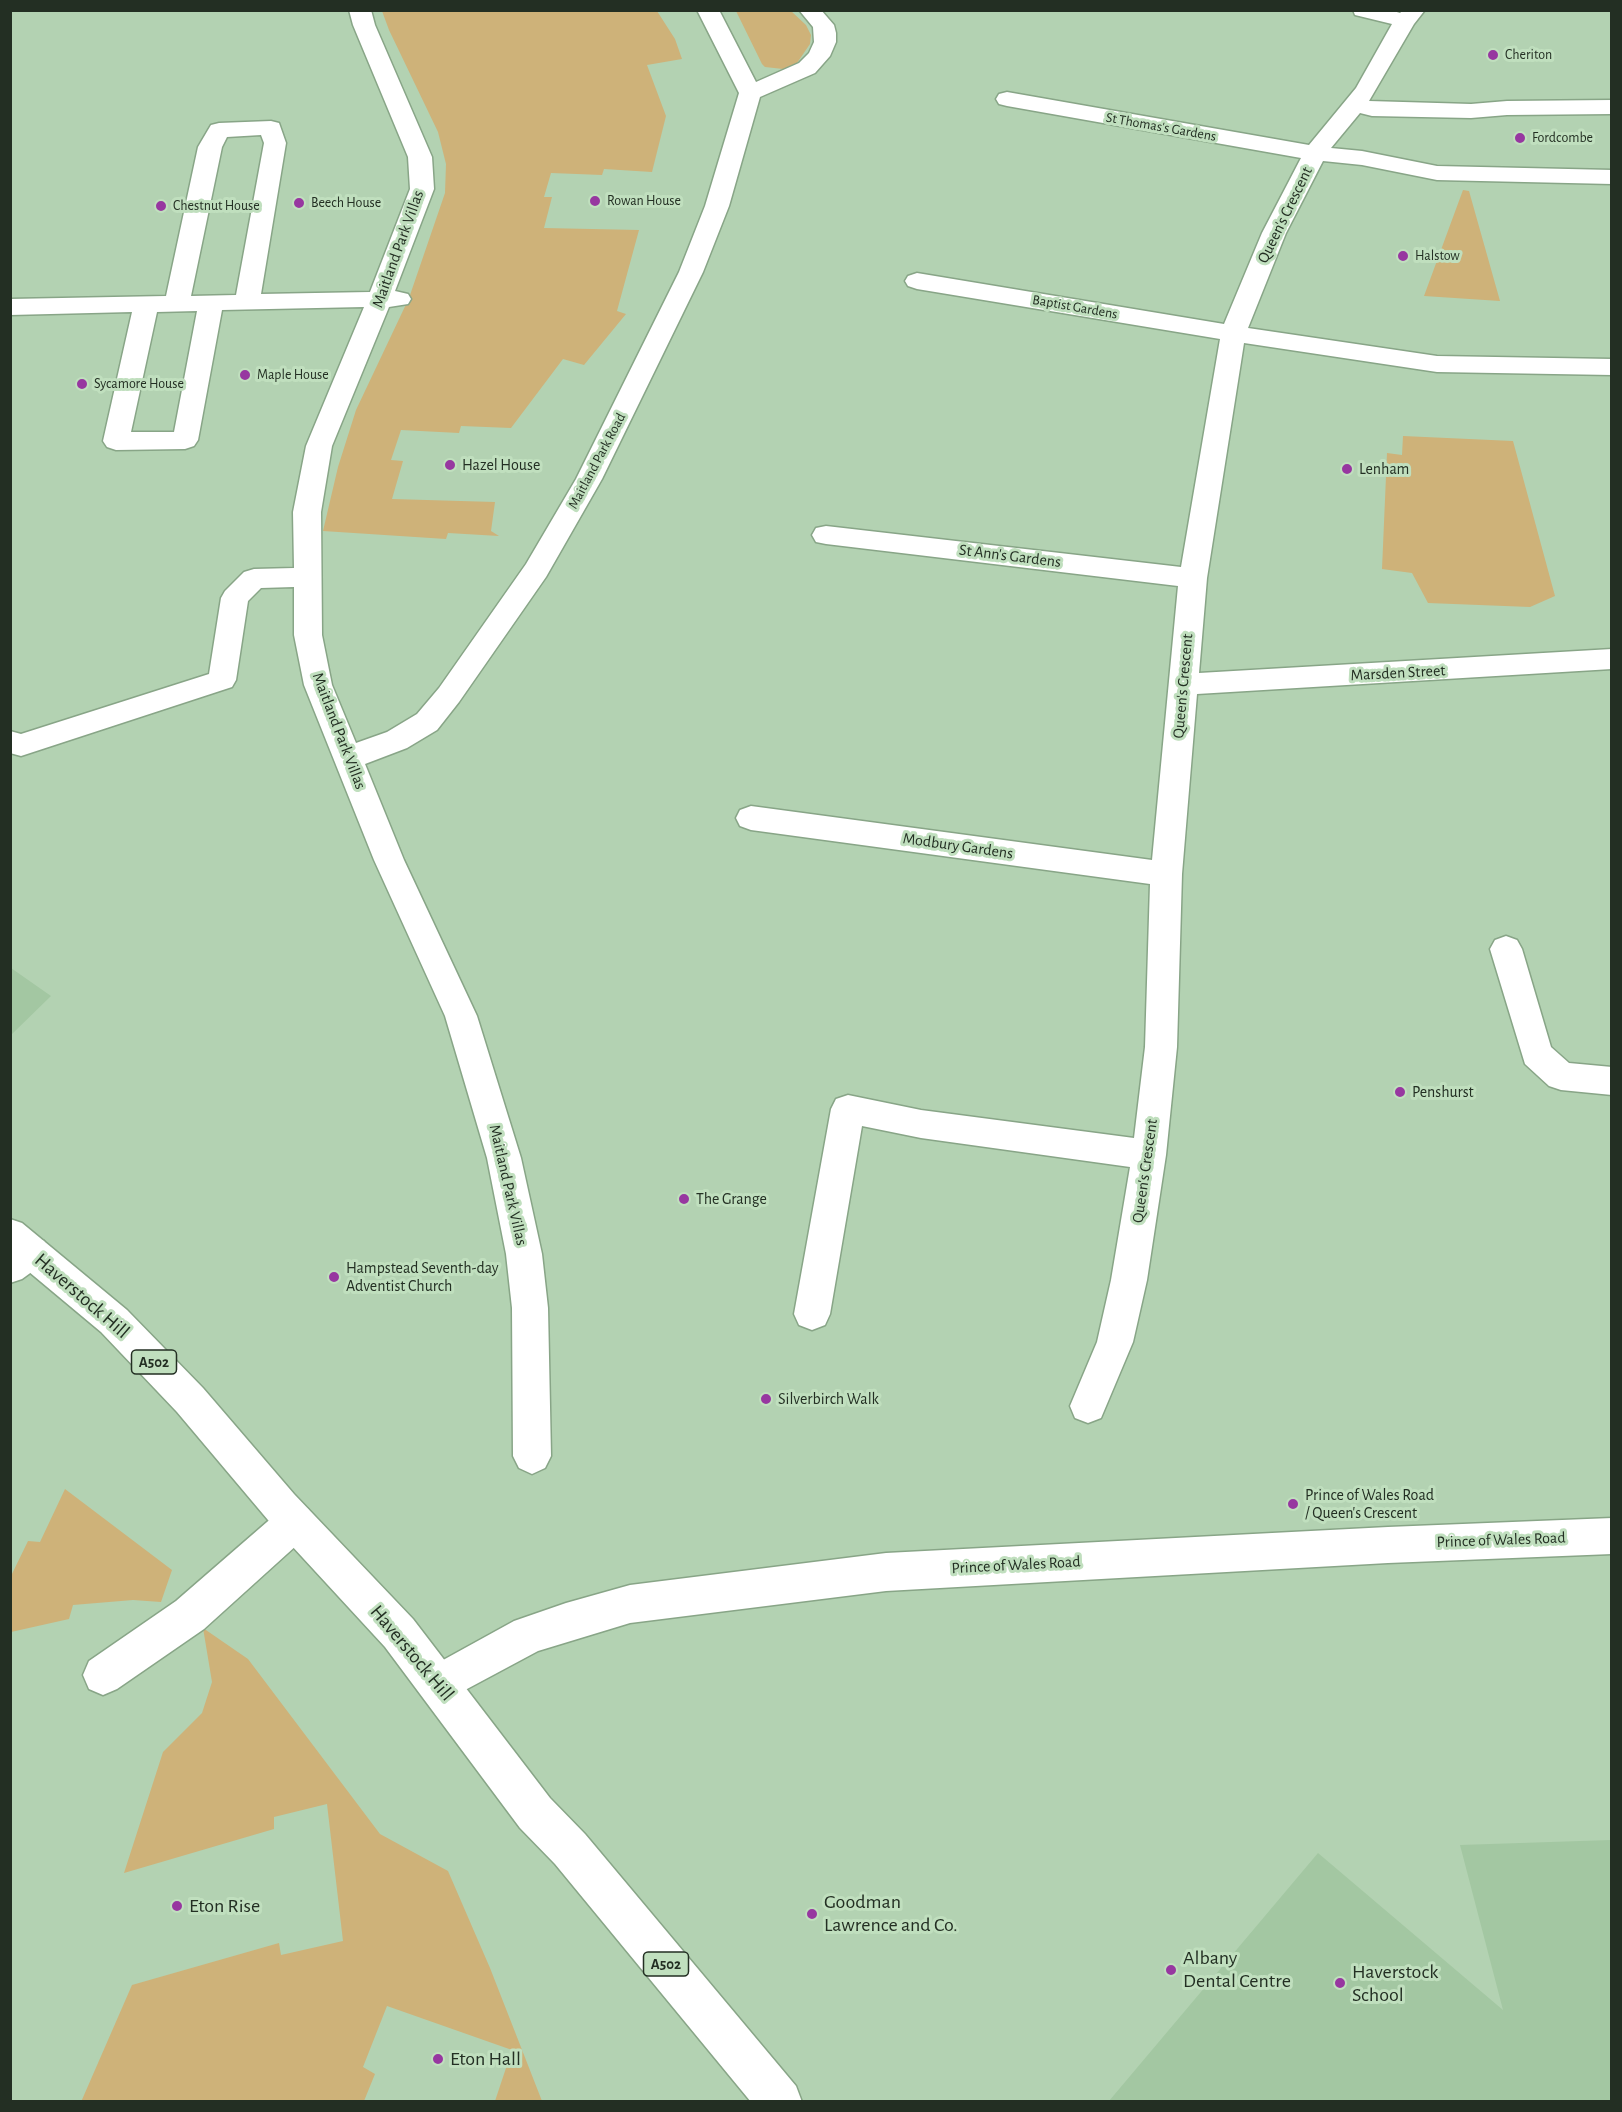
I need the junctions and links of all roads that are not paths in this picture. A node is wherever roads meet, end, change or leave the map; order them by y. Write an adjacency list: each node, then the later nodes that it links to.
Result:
1 (360, 10): 13 (street, Maitland Park Villas)
2 (708, 10): 6 (street)
3 (809, 10): 6 (street)
4 (1363, 10): 5 (street)
5 (1410, 16): 8 (street, Queen's Crescent)
6 (750, 93): 27 (street, Maitland Park Road)
7 (1007, 99): 10 (street, St Thomas's Gardens)
8 (1354, 104): 9 (street); 10 (street, Queen's Crescent)
9 (1611, 107)
10 (1315, 153): 11 (street, St Thomas's Gardens); 19 (street, Queen's Crescent)
11 (1611, 177)
12 (916, 280): 19 (street, Baptist Gardens)
13 (391, 299): 14 (street); 22 (street, Maitland Park Villas)
14 (247, 302): 15 (street); 16 (street)
15 (177, 303): 16 (street); 17 (street)
16 (211, 303): 17 (street)
17 (146, 304): 18 (street)
18 (10, 306)
19 (1233, 334): 20 (street, Baptist Gardens); 23 (street, Queen's Crescent)
20 (1611, 367)
21 (826, 535): 23 (street, St Ann's Gardens)
22 (306, 577): 26 (street); 27 (street, Maitland Park Villas)
23 (1193, 578): 25 (street, Queen's Crescent)
24 (1611, 658): 25 (street, Marsden Street)
25 (1184, 684): 29 (street, Queen's Crescent)
26 (10, 742)
27 (348, 758): 36 (street, Maitland Park Villas)
28 (751, 818): 29 (street, Modbury Gardens)
29 (1166, 874): 32 (street, Queen's Crescent)
30 (1506, 949): 31 (street)
31 (1611, 1081)
32 (1149, 1155): 34 (street); 35 (street, Queen's Crescent)
33 (18, 1251): 37 (street, Haverstock Hill / A502)
34 (812, 1314)
35 (1088, 1406)
36 (532, 1456)
37 (295, 1522): 39 (street); 40 (street, Haverstock Hill / A502)
38 (1611, 1536): 40 (street, Prince of Wales Road)
39 (103, 1675)
40 (439, 1684): 41 (street, Haverstock Hill / A502)
41 (780, 2102)

